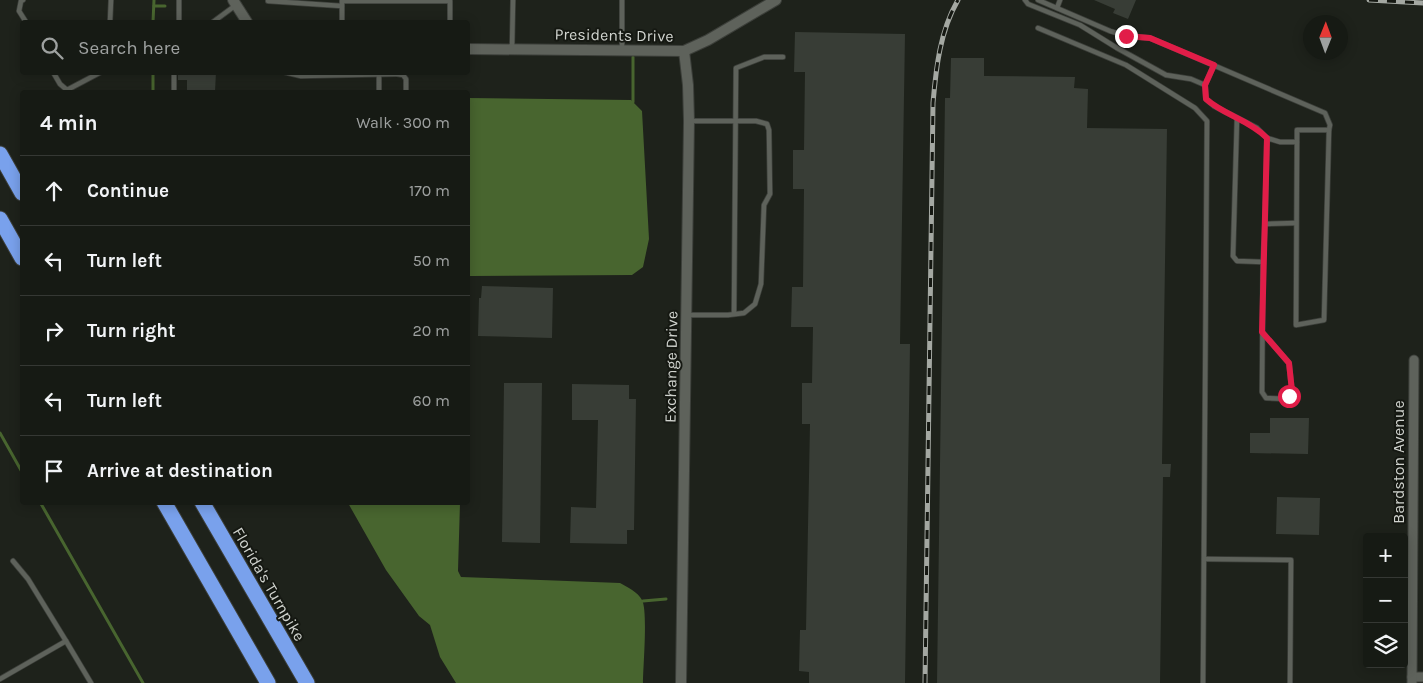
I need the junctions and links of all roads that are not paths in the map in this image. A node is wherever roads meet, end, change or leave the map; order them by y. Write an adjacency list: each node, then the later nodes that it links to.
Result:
1 (22, 0): 14 (lane)
2 (111, 0): 15 (lane)
3 (180, 0): 16 (lane)
4 (268, 0): 12 (lane)
5 (513, 0): 23 (lane)
6 (622, 0): 24 (lane)
7 (776, 0): 25 (street, Presidents Drive)
8 (1025, 0): 34 (lane)
9 (1038, 0): 13 (lane)
10 (1060, 0): 13 (lane)
11 (234, 2): 17 (lane); 18 (street)
12 (342, 6): 19 (lane); 20 (lane)
13 (1056, 8): 27 (lane)
14 (25, 20)
15 (110, 20)
16 (179, 20)
17 (215, 20)
18 (246, 20)
19 (342, 20)
20 (450, 20)
21 (1038, 28): 59 (lane)
22 (470, 48): 23 (street, Presidents Drive)
23 (512, 49): 24 (street, Presidents Drive)
24 (622, 50): 25 (street, Presidents Drive)
25 (684, 51): 41 (street, Exchange Drive)
26 (783, 57): 42 (lane)
27 (1214, 65): 34 (lane); 43 (lane)
28 (55, 75): 36 (lane)
29 (95, 75): 35 (lane)
30 (174, 75): 37 (lane)
31 (297, 75): 32 (lane)
32 (379, 75): 38 (lane)
33 (403, 75): 39 (lane)
34 (1205, 85): 40 (lane)
35 (67, 90)
36 (67, 90)
37 (174, 90)
38 (379, 90)
39 (406, 90)
40 (1237, 118): 44 (lane); 52 (lane)
41 (689, 121): 42 (lane); 54 (street, Exchange Drive)
42 (735, 121): 53 (lane); 53 (lane)
43 (1329, 130): 45 (lane); 49 (lane)
44 (1267, 138): 45 (lane); 50 (lane)
45 (1297, 142): 49 (lane)
46 (0, 154): 47 (highway)
47 (20, 189)
48 (0, 219): 51 (highway)
49 (1296, 223): 50 (lane)
50 (1265, 224): 52 (lane)
51 (20, 254)
52 (1263, 262): 55 (lane)
53 (734, 314): 54 (lane)
54 (686, 315): 68 (street, Exchange Drive)
55 (1262, 332): 55 (lane)
56 (1414, 360): 64 (street, Bardston Avenue)
57 (166, 505): 66 (highway)
58 (204, 505): 67 (highway, Florida's Turnpike)
59 (1204, 559): 69 (lane); 70 (lane)
60 (13, 561): 61 (lane)
61 (66, 642): 63 (lane); 65 (lane)
62 (1423, 677): 64 (street)
63 (0, 679)
64 (1412, 680)
65 (91, 683)
66 (268, 683)
67 (306, 683)
68 (681, 683)
69 (1203, 683)
70 (1290, 683)

